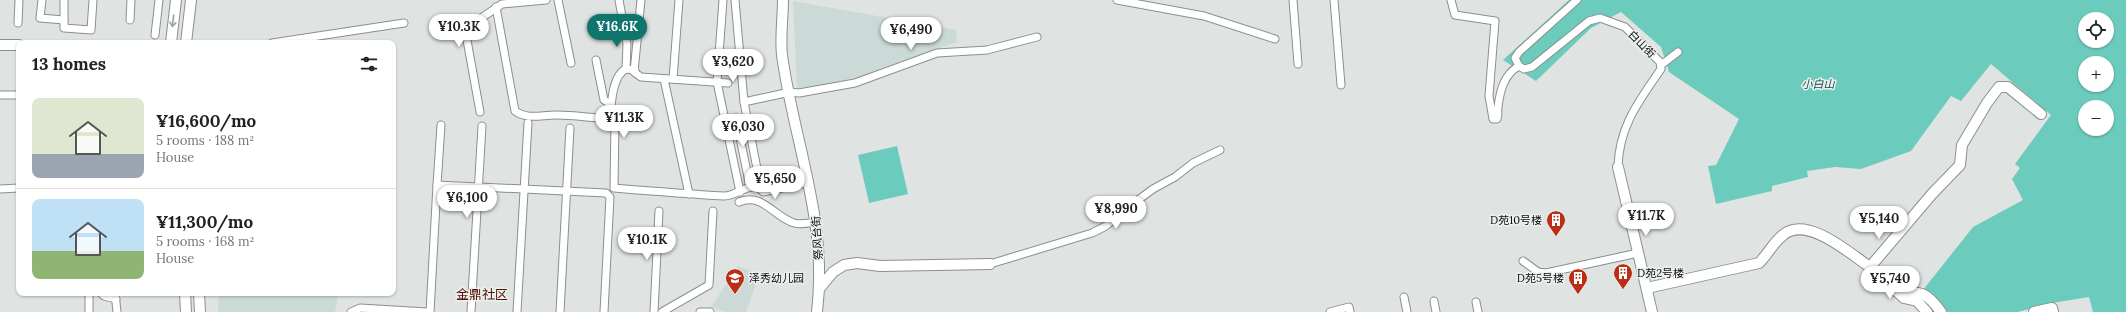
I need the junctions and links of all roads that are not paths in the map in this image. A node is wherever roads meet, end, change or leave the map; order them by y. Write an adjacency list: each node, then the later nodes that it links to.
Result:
1 (19, 0): 25 (street)
2 (42, 0): 23 (street)
3 (64, 0): 23 (street)
4 (93, 0): 23 (street)
5 (131, 0): 24 (street)
6 (159, 0): 27 (street)
7 (176, 0): 30 (street, one-way to 30)
8 (191, 0): 31 (street)
9 (546, 0): 22 (street)
10 (558, 0): 37 (street)
11 (619, 0): 41 (street)
12 (642, 0): 42 (street)
13 (679, 0): 44 (street)
14 (724, 0): 45 (street)
15 (735, 0): 51 (street)
16 (783, 0): 48 (street, 祭风台街)
17 (1117, 0): 29 (street)
18 (1293, 0): 38 (street)
19 (1334, 0): 47 (street)
20 (1451, 0): 39 (street)
21 (1576, 0): 39 (street)
22 (496, 7): 53 (street); 56 (street)
23 (64, 20)
24 (130, 20)
25 (18, 23)
26 (404, 23): 32 (street)
27 (156, 35)
28 (1037, 37): 48 (street)
29 (1275, 39)
30 (171, 40)
31 (186, 40)
32 (292, 40)
33 (0, 45): 34 (street)
34 (16, 45)
35 (1678, 52): 40 (street)
36 (596, 60): 52 (street)
37 (571, 63)
38 (1298, 64)
39 (1519, 66): 40 (street, 白山街)
40 (1661, 66): 62 (street, 白山街)
41 (626, 69): 42 (street); 52 (street)
42 (634, 70): 43 (street)
43 (664, 79): 44 (street); 73 (street)
44 (672, 79): 45 (street)
45 (717, 82): 46 (street); 72 (street)
46 (728, 83)
47 (1341, 85)
48 (790, 92): 51 (street); 63 (street, 祭风台街)
49 (16, 94): 50 (street)
50 (0, 95)
51 (744, 102): 70 (street)
52 (611, 104): 56 (street)
53 (480, 112)
54 (2041, 114): 81 (street)
55 (736, 118): 66 (street)
56 (610, 120): 73 (street)
57 (528, 123): 69 (street)
58 (441, 125): 64 (street)
59 (482, 126): 65 (street)
60 (570, 128): 71 (street)
61 (1220, 150): 80 (street)
62 (1618, 167): 78 (street, 白山街)
63 (809, 182): 70 (street); 77 (street, 祭风台街)
64 (438, 185): 65 (street); 99 (street)
65 (479, 187): 69 (street); 100 (street)
66 (750, 187): 70 (street); 72 (street)
67 (16, 188): 68 (street)
68 (0, 189)
69 (524, 189): 71 (street); 101 (street)
70 (761, 189)
71 (567, 191): 102 (street); 103 (street)
72 (740, 192): 73 (street)
73 (689, 194)
74 (739, 202): 77 (street)
75 (659, 211): 104 (street)
76 (713, 211): 105 (street)
77 (816, 222): 83 (street, 祭风台街)
78 (1638, 253): 79 (street); 82 (street, 白山街)
79 (1523, 261)
80 (990, 264): 83 (street)
81 (1870, 267): 82 (street); 84 (street)
82 (1647, 288): 114 (street, 白山街)
83 (819, 289): 108 (street, 祭风台街)
84 (1896, 291): 115 (street); 116 (street)
85 (89, 296): 94 (street)
86 (104, 296): 87 (street)
87 (116, 296): 95 (street)
88 (185, 296): 96 (street)
89 (199, 296): 97 (street)
90 (1404, 297): 111 (street)
91 (1434, 301): 112 (street)
92 (1476, 302): 113 (street)
93 (378, 311): 98 (street); 99 (street)
94 (90, 312)
95 (116, 312)
96 (186, 312)
97 (200, 312)
98 (351, 312)
99 (429, 312)
100 (471, 312)
101 (517, 312)
102 (560, 312)
103 (604, 312)
104 (654, 312)
105 (662, 312)
106 (700, 312): 107 (street)
107 (710, 312)
108 (817, 312)
109 (1330, 312): 110 (street)
110 (1350, 312)
111 (1407, 312)
112 (1436, 312)
113 (1478, 312)
114 (1652, 312)
115 (1927, 312)
116 (1941, 312)
117 (2034, 312): 118 (street)
118 (2053, 312)

